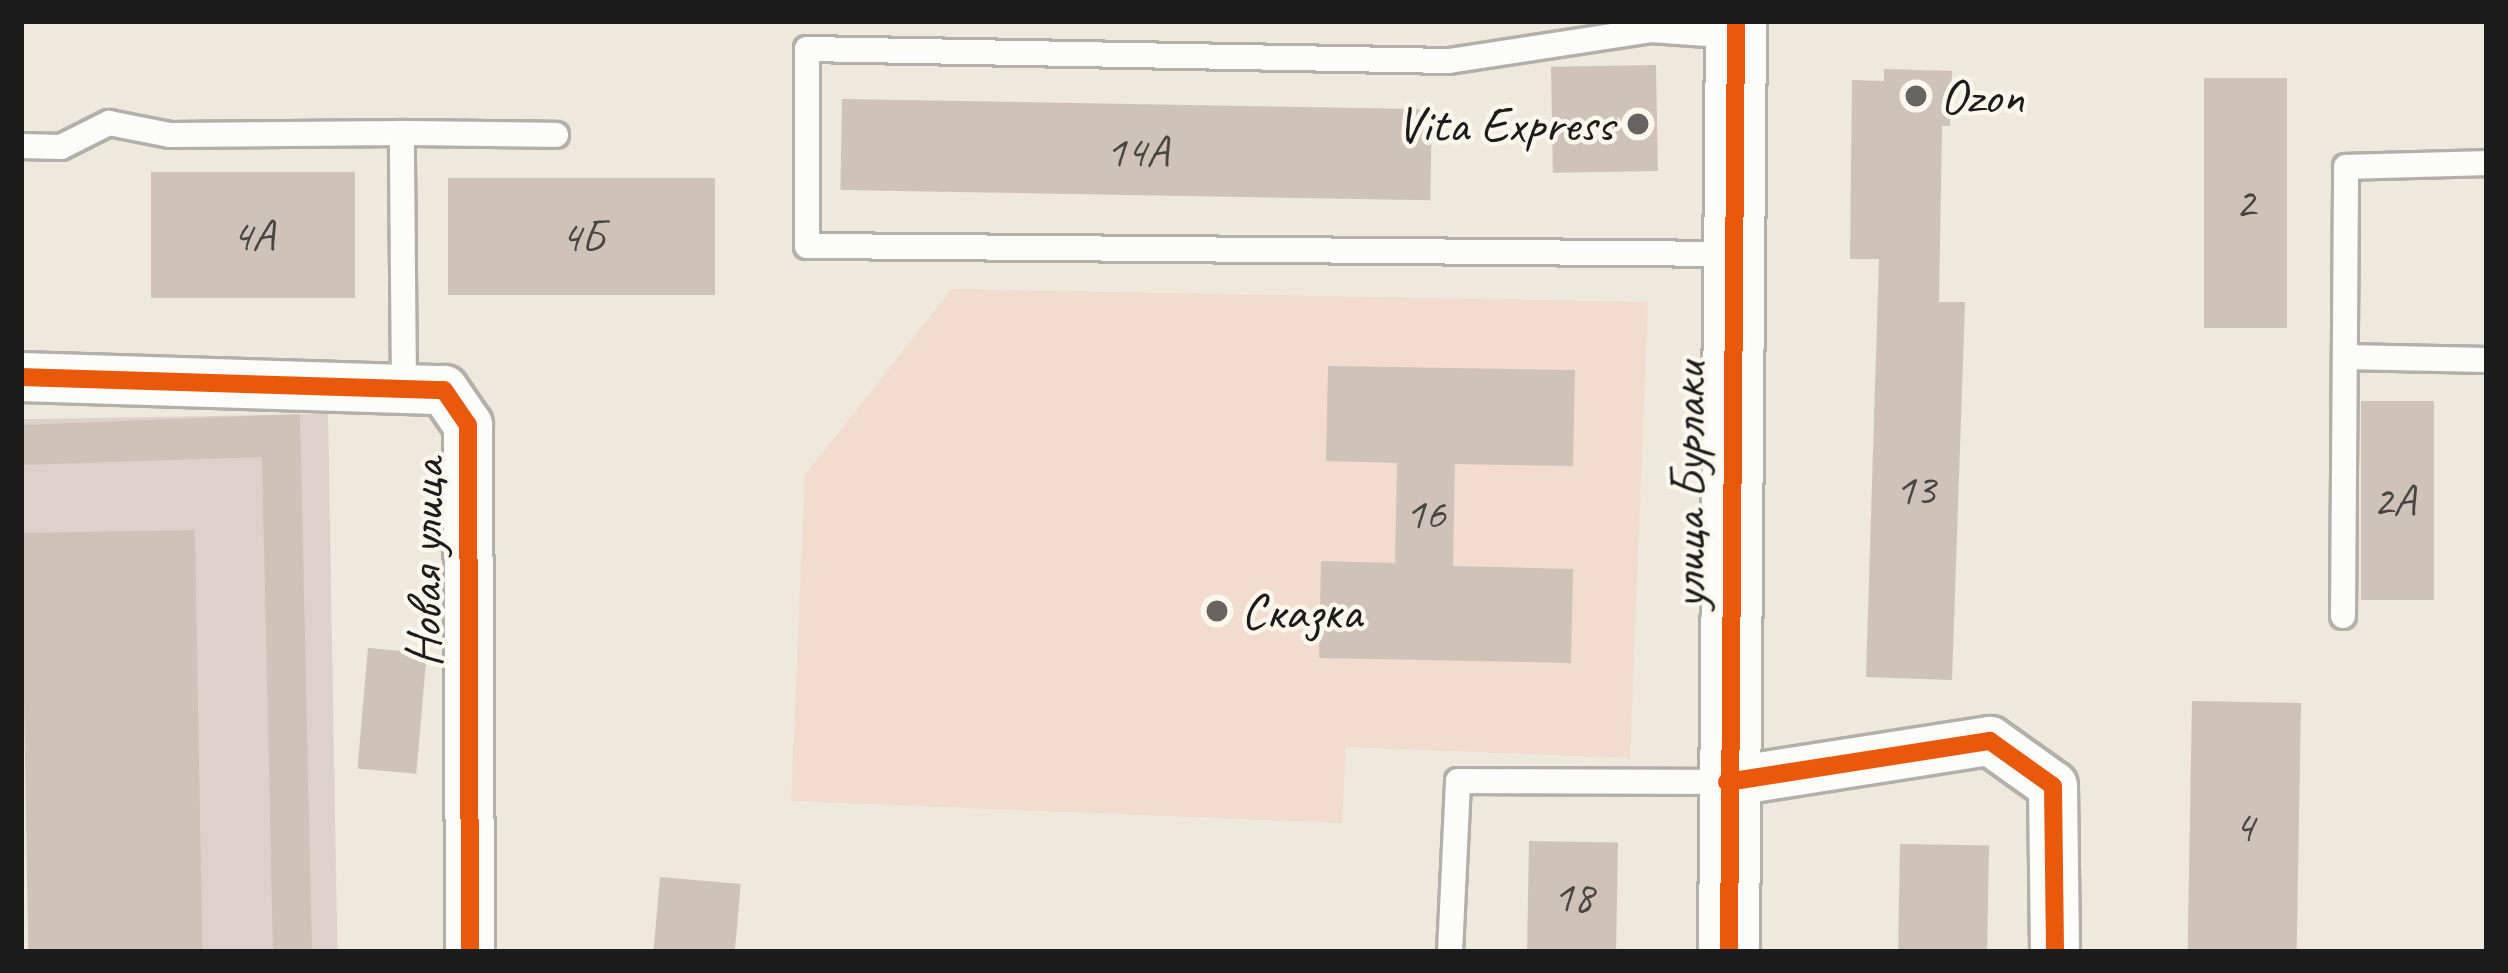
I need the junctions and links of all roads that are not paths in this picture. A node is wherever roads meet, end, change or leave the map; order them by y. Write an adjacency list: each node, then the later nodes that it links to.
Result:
1 (1736, 28): 6 (street, улица Бурлаки); 6 (lane)
2 (402, 133): 3 (lane); 4 (lane); 10 (lane)
3 (556, 135)
4 (21, 146)
5 (2487, 164): 7 (lane)
6 (1731, 254): 12 (street, улица Бурлаки)
7 (2345, 357): 8 (lane); 11 (lane)
8 (2487, 360)
9 (21, 377): 10 (street, Новая улица)
10 (404, 387): 13 (street, Новая улица)
11 (2343, 616)
12 (1727, 782): 14 (lane); 15 (street, улица Бурлаки); 16 (street)
13 (470, 952)
14 (1450, 952)
15 (1729, 952)
16 (2055, 952)

